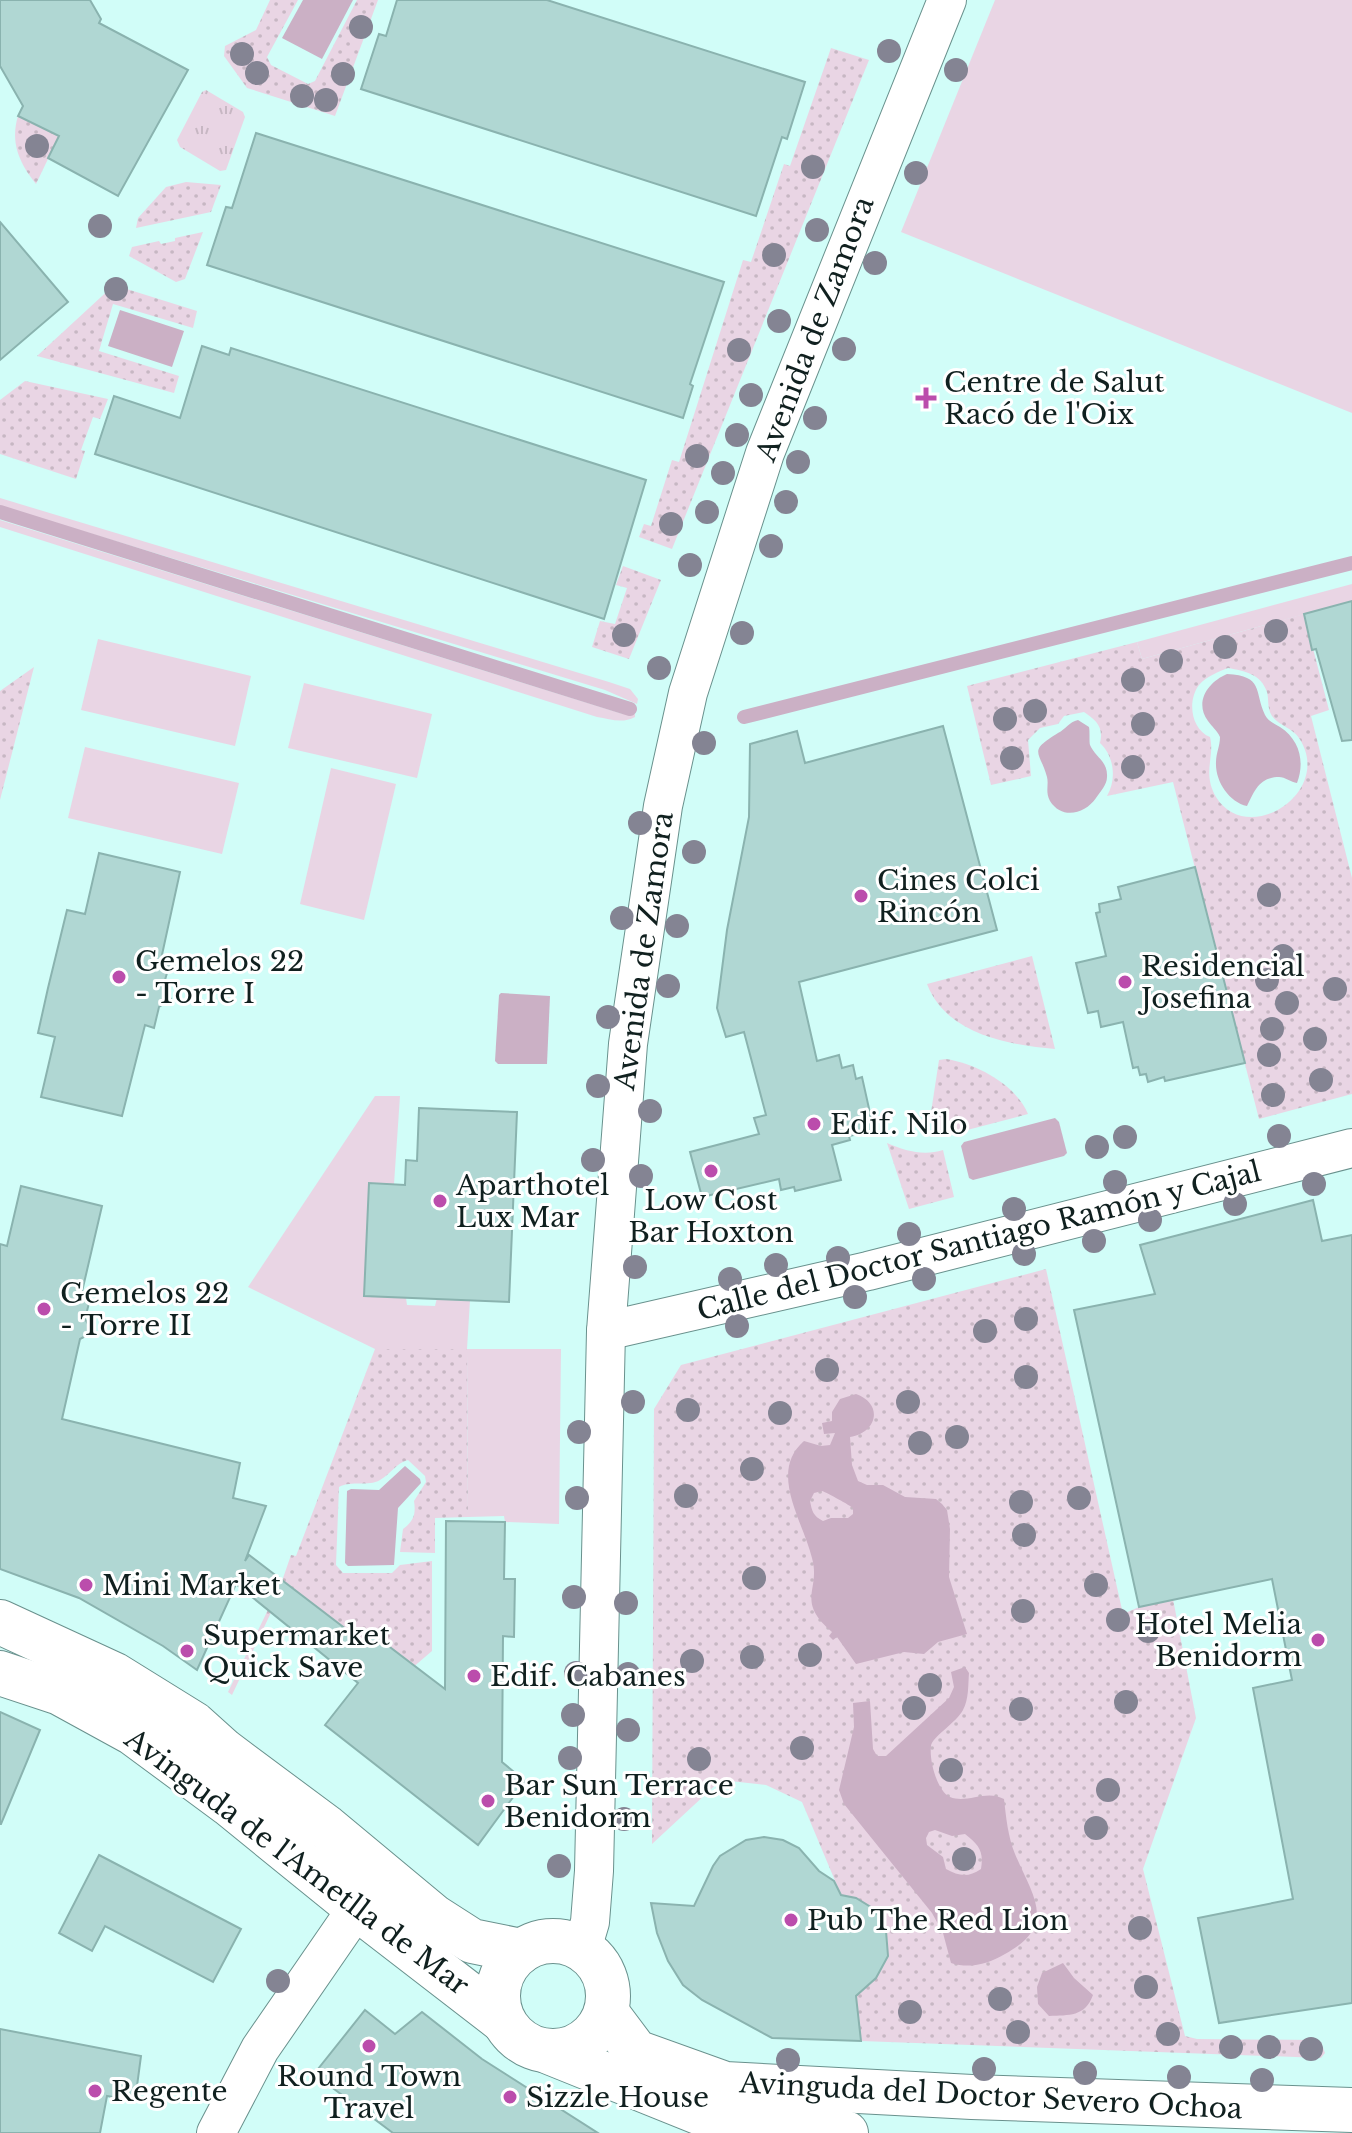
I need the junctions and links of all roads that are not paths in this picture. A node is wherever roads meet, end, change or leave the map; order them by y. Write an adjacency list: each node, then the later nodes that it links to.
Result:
1 (947, 0): 3 (street, Avenida de Zamora)
2 (1352, 1148): 3 (street, Calle del Doctor Santiago Ramón y Cajal)
3 (606, 1331): 7 (street, Avenida de Zamora)
4 (0, 1622): 6 (street, Avinguda de l'Ametlla de Mar)
5 (0, 1673): 6 (street, Avinguda de l'Ametlla de Mar)
6 (369, 1891): 8 (street, Avinguda de l'Ametlla de Mar); 10 (street, Avinguda de l'Ametlla de Mar); 13 (street)
7 (582, 1949): 8 (street); 9 (street)
8 (521, 1951): 10 (street)
9 (606, 2012): 11 (street); 12 (street, Avinguda del Doctor Severo Ochoa)
10 (502, 2020): 11 (street)
11 (549, 2052): 14 (street, Avinguda del Doctor Severo Ochoa)
12 (1352, 2110)
13 (216, 2133)
14 (846, 2133)

